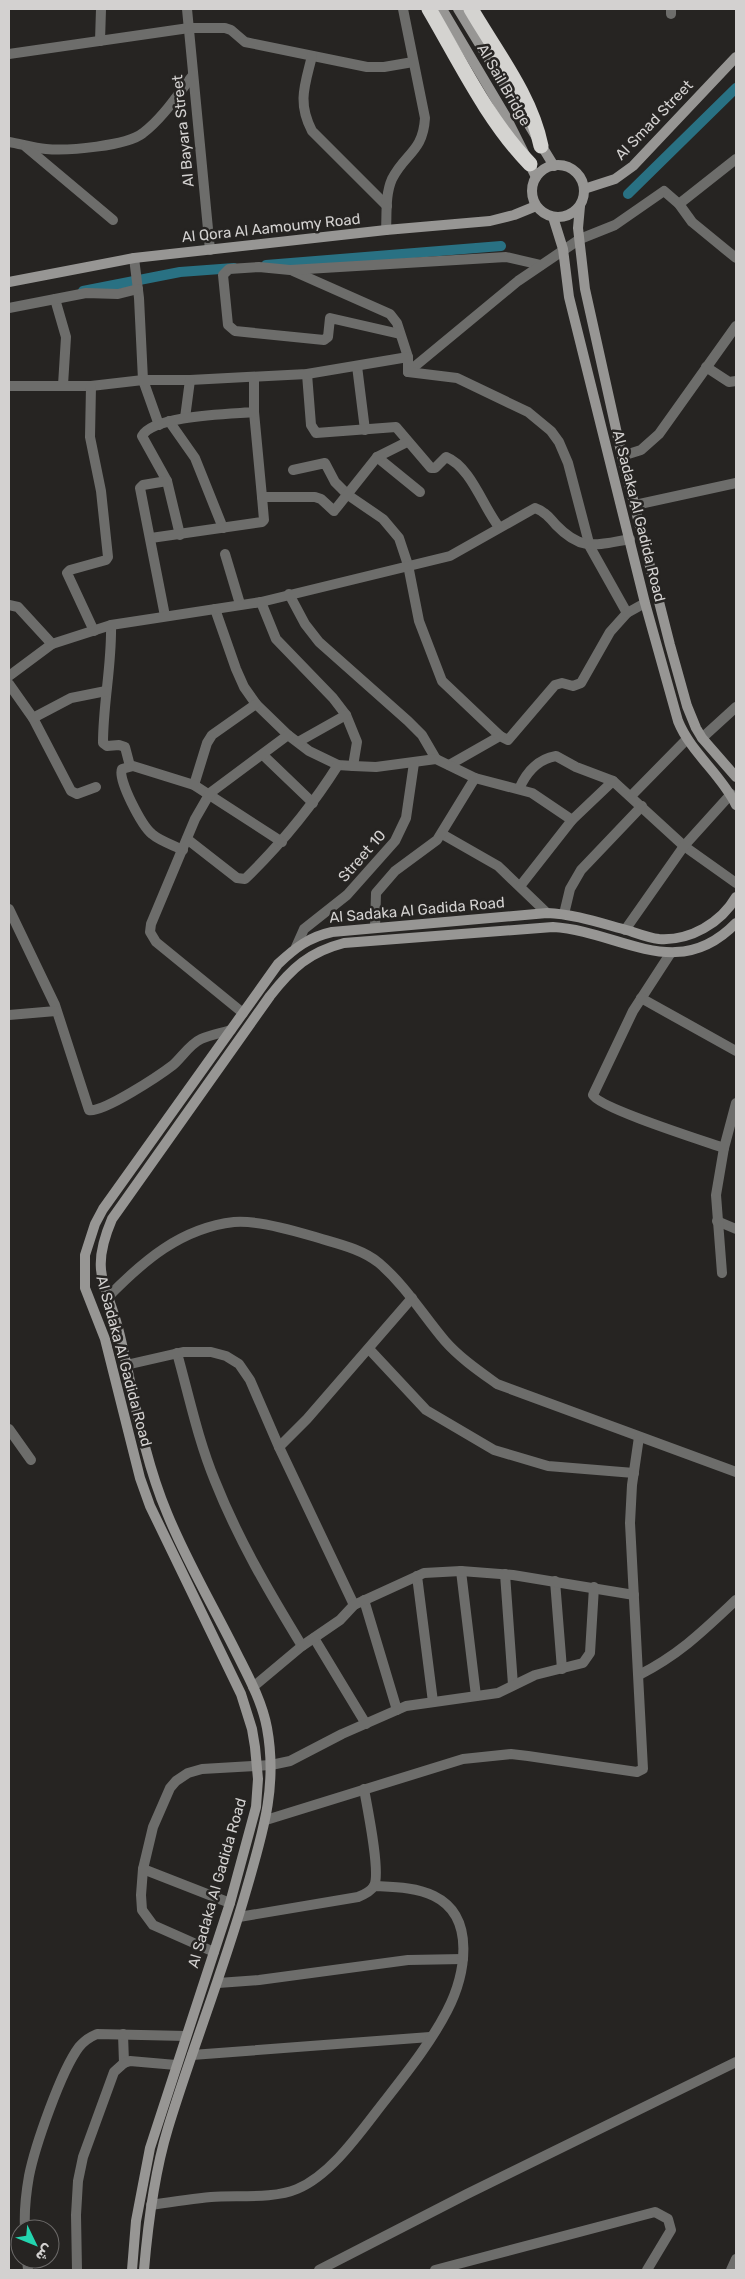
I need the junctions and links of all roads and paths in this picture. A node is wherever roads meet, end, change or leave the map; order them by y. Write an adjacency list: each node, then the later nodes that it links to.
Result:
1 (101, 9): 9 (street)
2 (187, 9): 8 (street, Al Bayara Street)
3 (403, 9): 13 (street)
4 (429, 9): 20 (highway)
5 (442, 9): 20 (street, Al Sail Bridge)
6 (458, 9): 17 (street, Al Sail Bridge)
7 (471, 9): 17 (highway)
8 (189, 28): 9 (street); 11 (street); 14 (street, Al Bayara Street)
9 (100, 41): 10 (street)
10 (9, 54)
11 (312, 56): 13 (street); 23 (street)
12 (736, 57): 21 (street, Al Smad Street)
13 (413, 62): 23 (street)
14 (193, 75): 16 (street); 31 (street, Al Bayara Street)
15 (9, 142): 16 (street)
16 (25, 146): 27 (street)
17 (541, 146): 19 (street, Al Sail Bridge)
18 (736, 159): 22 (street)
19 (554, 166): 20 (street); 21 (street)
20 (533, 170): 24 (street)
21 (584, 189): 25 (street)
22 (680, 204): 29 (street); 32 (street)
23 (387, 206): 28 (street)
24 (536, 206): 26 (street); 28 (street, Al Qora Al Aamoumy Road)
25 (580, 206): 26 (street); 29 (street, Al Sadaka Al Gadida Road)
26 (554, 217): 30 (street, Al Sadaka Al Gadida Road)
27 (113, 220)
28 (386, 230): 31 (street, Al Qora Al Aamoumy Road)
29 (580, 239): 30 (street); 59 (street, Al Sadaka Al Gadida Road)
30 (563, 249): 34 (street); 73 (street, Al Sadaka Al Gadida Road)
31 (210, 250): 33 (street, Al Qora Al Aamoumy Road)
32 (736, 258)
33 (134, 261): 36 (street, Al Qora Al Aamoumy Road); 37 (street)
34 (540, 265): 35 (street); 45 (street)
35 (290, 270): 41 (street); 41 (street)
36 (9, 282)
37 (138, 287): 38 (street); 48 (street)
38 (55, 300): 39 (street); 51 (street)
39 (9, 308)
40 (736, 326): 44 (street)
41 (400, 334): 42 (street)
42 (408, 357): 43 (street); 45 (street)
43 (358, 366): 46 (street); 57 (street)
44 (706, 367): 50 (street); 59 (street)
45 (408, 372): 74 (street)
46 (307, 374): 47 (street); 57 (street)
47 (254, 378): 49 (street); 54 (street)
48 (143, 380): 49 (street); 53 (street); 56 (street)
49 (190, 380): 55 (street)
50 (736, 381)
51 (63, 385): 52 (street); 53 (street)
52 (9, 386)
53 (91, 386): 86 (street)
54 (254, 412): 55 (street); 66 (street)
55 (185, 418): 56 (street)
56 (164, 423): 62 (street); 69 (street)
57 (365, 430): 58 (street)
58 (407, 442): 60 (street); 68 (street)
59 (622, 456): 67 (street, Al Sadaka Al Gadida Road)
60 (378, 457): 64 (street); 65 (street)
61 (293, 470): 65 (street)
62 (167, 480): 70 (street); 72 (street)
63 (736, 483): 67 (street)
64 (420, 492)
65 (348, 495): 66 (street); 76 (street)
66 (262, 497): 69 (street)
67 (635, 505): 71 (street, Al Sadaka Al Gadida Road)
68 (498, 527): 74 (street); 76 (street)
69 (224, 528): 70 (street)
70 (180, 535): 72 (street)
71 (643, 536): 73 (street); 88 (street, Al Sadaka Al Gadida Road)
72 (151, 538): 84 (street)
73 (630, 539): 74 (street); 79 (street, Al Sadaka Al Gadida Road)
74 (590, 546): 83 (street)
75 (225, 554): 81 (street)
76 (408, 565): 77 (street); 98 (street)
77 (289, 594): 78 (street); 103 (street)
78 (261, 602): 81 (street); 95 (street)
79 (645, 603): 83 (street); 89 (street, Al Sadaka Al Gadida Road)
80 (9, 604): 87 (street)
81 (240, 604): 82 (street)
82 (215, 609): 84 (street); 93 (street)
83 (627, 612): 98 (street)
84 (164, 616): 85 (street)
85 (111, 625): 86 (street); 92 (street)
86 (94, 631): 87 (street)
87 (52, 644): 90 (street)
88 (670, 645): 89 (street); 99 (street, Al Sadaka Al Gadida Road)
89 (658, 650): 100 (street, Al Sadaka Al Gadida Road)
90 (9, 676)
91 (9, 684): 96 (street)
92 (106, 691): 96 (street); 107 (street)
93 (256, 704): 97 (street); 112 (street)
94 (736, 707): 99 (street)
95 (346, 715): 101 (street); 108 (street)
96 (33, 718): 113 (street)
97 (288, 735): 101 (street); 102 (street)
98 (500, 736): 106 (street)
99 (702, 738): 109 (street, Al Sadaka Al Gadida Road)
100 (687, 739): 115 (street, Al Sadaka Al Gadida Road); 117 (street)
101 (298, 742): 105 (street)
102 (263, 755): 116 (street); 118 (street)
103 (436, 759): 104 (street); 106 (street)
104 (414, 763): 108 (street); 137 (street, Street 10)
105 (338, 765): 108 (street); 118 (street)
106 (449, 765): 110 (street)
107 (130, 766): 112 (street); 126 (street)
108 (353, 766)
109 (736, 777)
110 (475, 778): 114 (street); 122 (street)
111 (613, 781): 114 (street); 117 (street); 121 (street)
112 (194, 785): 116 (street)
113 (96, 787)
114 (519, 789): 121 (street)
115 (734, 792): 119 (street, Al Sadaka Al Gadida Road); 125 (street)
116 (210, 793): 123 (street); 124 (street)
117 (631, 796): 120 (street)
118 (314, 803): 124 (street)
119 (736, 805)
120 (642, 806): 125 (street); 132 (street)
121 (572, 820): 128 (street)
122 (442, 834): 128 (street); 134 (street)
123 (187, 839): 124 (street); 126 (street)
124 (282, 842)
125 (684, 846): 127 (street); 135 (street)
126 (183, 850): 142 (street)
127 (736, 883)
128 (521, 885): 131 (street)
129 (736, 897): 136 (street, Al Sadaka Al Gadida Road)
130 (9, 909): 141 (street)
131 (548, 913): 132 (street, Al Sadaka Al Gadida Road); 134 (street, Al Sadaka Al Gadida Road)
132 (564, 914): 135 (street, Al Sadaka Al Gadida Road)
133 (736, 923): 139 (street, Al Sadaka Al Gadida Road)
134 (375, 928): 137 (street, Al Sadaka Al Gadida Road)
135 (624, 930): 136 (street, Al Sadaka Al Gadida Road)
136 (658, 939): 138 (street)
137 (296, 947): 142 (street, Al Sadaka Al Gadida Road)
138 (654, 952): 139 (street, Al Sadaka Al Gadida Road); 144 (street, Al Sadaka Al Gadida Road)
139 (670, 954): 140 (street)
140 (641, 998): 146 (street); 148 (street)
141 (56, 1011): 143 (street); 145 (street)
142 (242, 1013): 144 (street); 145 (street, Al Sadaka Al Gadida Road)
143 (9, 1015)
144 (252, 1020): 152 (street, Al Sadaka Al Gadida Road)
145 (231, 1030): 154 (street, Al Sadaka Al Gadida Road)
146 (736, 1051)
147 (736, 1103): 148 (street)
148 (724, 1148): 149 (street)
149 (717, 1221): 150 (street); 151 (street)
150 (736, 1229)
151 (722, 1274)
152 (108, 1298): 153 (street); 154 (street); 157 (street, Al Sadaka Al Gadida Road)
153 (412, 1298): 155 (street); 160 (street)
154 (94, 1311): 158 (street, Al Sadaka Al Gadida Road)
155 (369, 1349): 161 (street); 164 (street)
156 (178, 1353): 157 (street); 161 (street); 175 (street)
157 (126, 1366): 158 (street); 179 (street, Al Sadaka Al Gadida Road)
158 (112, 1368): 180 (street, Al Sadaka Al Gadida Road)
159 (9, 1429): 162 (street)
160 (639, 1436): 163 (street); 164 (street)
161 (279, 1447): 173 (street)
162 (32, 1460)
163 (736, 1472)
164 (634, 1473): 170 (street)
165 (461, 1571): 166 (street); 167 (street); 181 (street)
166 (505, 1574): 168 (street); 178 (street)
167 (417, 1576): 171 (street); 182 (street)
168 (555, 1581): 169 (street); 176 (street)
169 (594, 1587): 170 (street); 176 (street)
170 (634, 1595): 177 (street)
171 (364, 1600): 173 (street); 183 (street)
172 (736, 1600): 177 (street)
173 (354, 1605): 174 (street)
174 (314, 1638): 175 (street); 184 (street)
175 (302, 1646): 179 (street)
176 (562, 1669): 178 (street)
177 (639, 1675): 187 (street)
178 (513, 1685): 181 (street)
179 (253, 1687): 180 (street); 186 (street, Al Sadaka Al Gadida Road)
180 (241, 1694): 185 (street, Al Sadaka Al Gadida Road)
181 (476, 1696): 182 (street)
182 (433, 1702): 183 (street)
183 (397, 1710): 184 (street)
184 (366, 1724): 186 (street)
185 (257, 1765): 186 (street); 189 (street); 191 (street, Al Sadaka Al Gadida Road)
186 (271, 1765): 188 (street, Al Sadaka Al Gadida Road)
187 (364, 1789): 188 (street); 190 (street)
188 (266, 1820): 192 (street, Al Sadaka Al Gadida Road)
189 (144, 1869): 191 (street); 193 (street)
190 (374, 1886): 192 (street); 194 (street)
191 (230, 1903): 193 (street, Al Sadaka Al Gadida Road)
192 (239, 1917): 196 (street, Al Sadaka Al Gadida Road)
193 (214, 1952): 195 (street, Al Sadaka Al Gadida Road)
194 (463, 1959): 196 (street); 199 (street)
195 (205, 1982): 196 (street); 198 (street, Al Sadaka Al Gadida Road)
196 (218, 1983): 200 (street, Al Sadaka Al Gadida Road)
197 (123, 2034): 198 (street); 202 (street); 206 (street)
198 (186, 2036): 203 (street, Al Sadaka Al Gadida Road)
199 (430, 2037): 200 (street); 205 (street)
200 (192, 2055): 205 (street, Al Sadaka Al Gadida Road)
201 (736, 2062): 211 (street)
202 (124, 2063): 203 (street); 208 (street)
203 (176, 2065): 204 (street, Al Sadaka Al Gadida Road)
204 (139, 2205): 205 (street); 209 (street, Al Sadaka Al Gadida Road)
205 (151, 2205): 210 (street, Al Sadaka Al Gadida Road)
206 (26, 2219)
207 (736, 2259): 214 (street)
208 (77, 2270)
209 (132, 2270)
210 (144, 2270)
211 (319, 2270)
212 (435, 2270): 213 (street)
213 (647, 2270)
214 (731, 2270)

